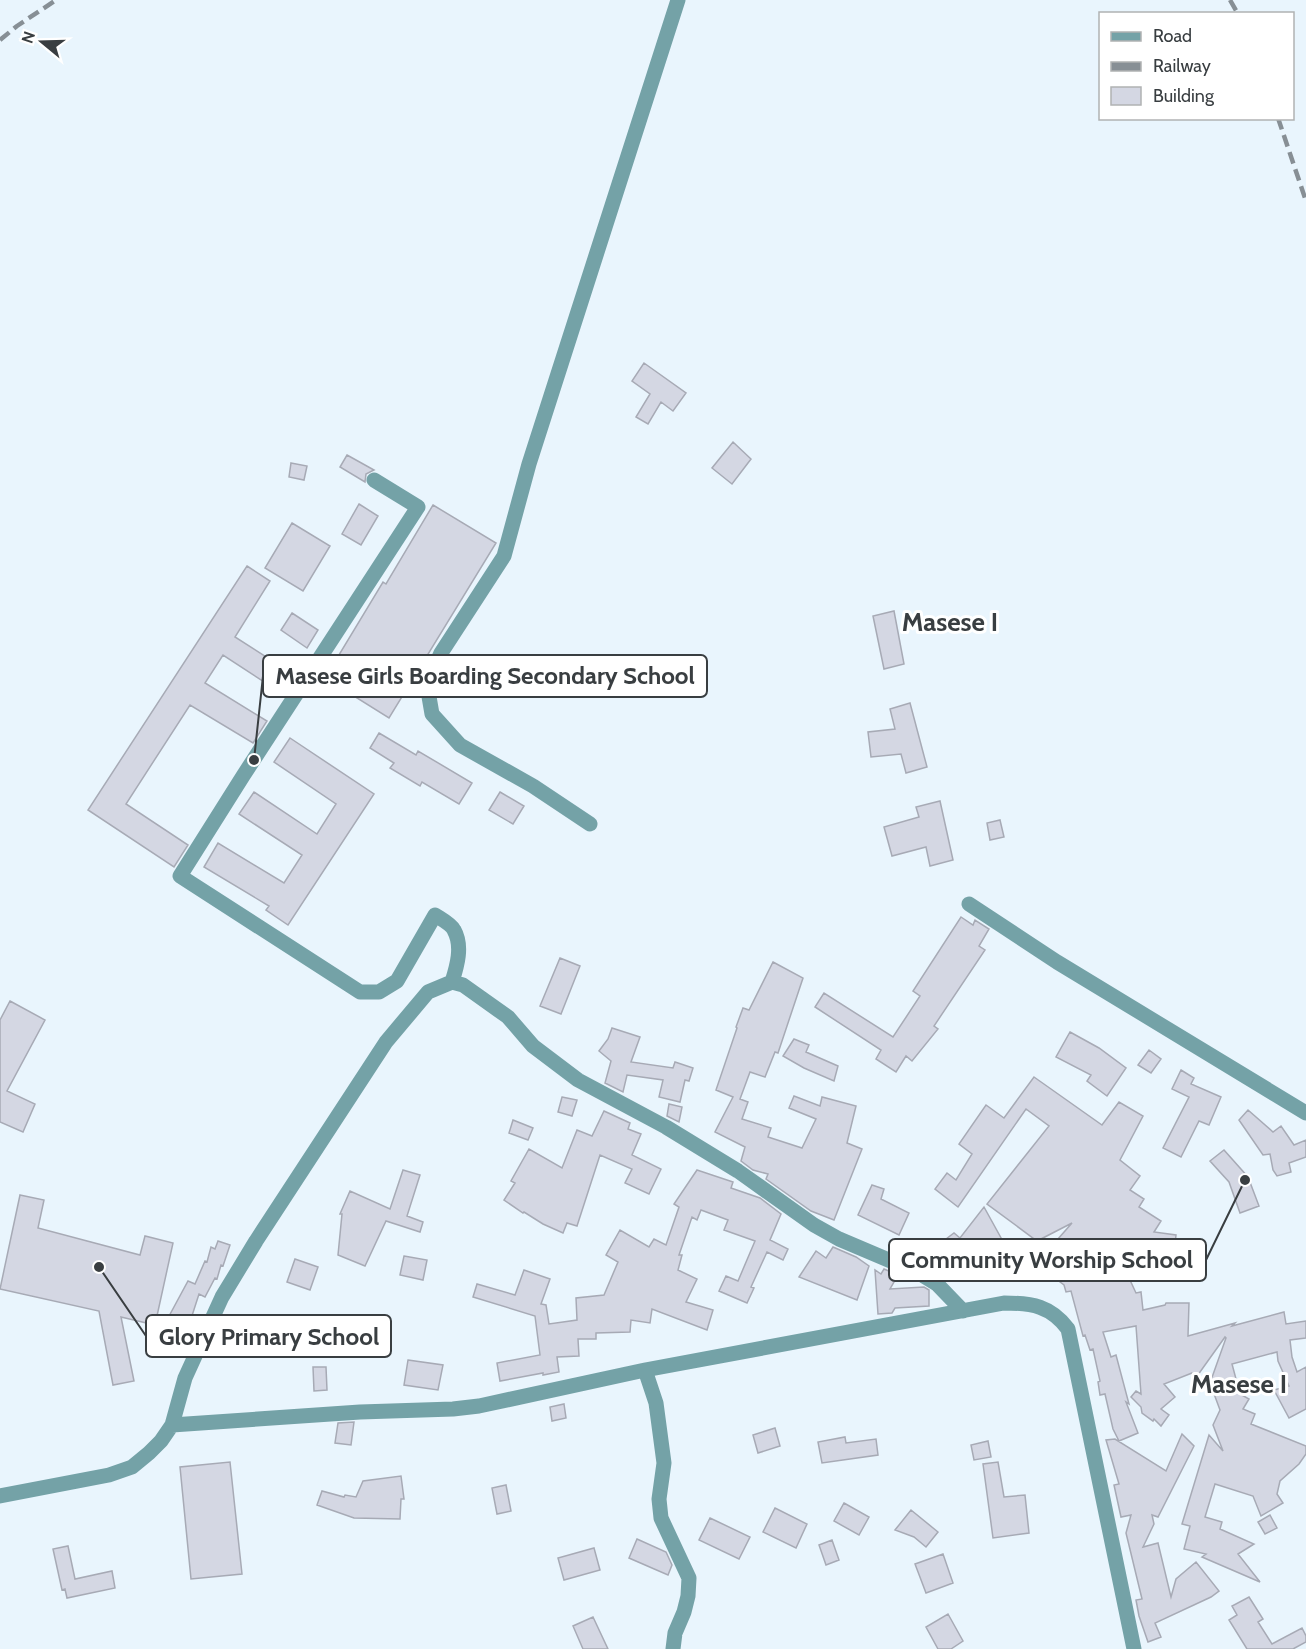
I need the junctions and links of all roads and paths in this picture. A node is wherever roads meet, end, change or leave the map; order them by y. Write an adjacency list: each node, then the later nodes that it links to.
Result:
1 (678, 0): 3 (street)
2 (374, 480): 5 (street)
3 (590, 824)
4 (969, 904): 6 (street)
5 (452, 982): 7 (street); 9 (street)
6 (1306, 1113)
7 (963, 1311): 8 (street); 12 (street)
8 (645, 1370): 9 (street); 11 (street)
9 (172, 1425): 10 (street)
10 (0, 1496)
11 (673, 1649)
12 (1134, 1649)

